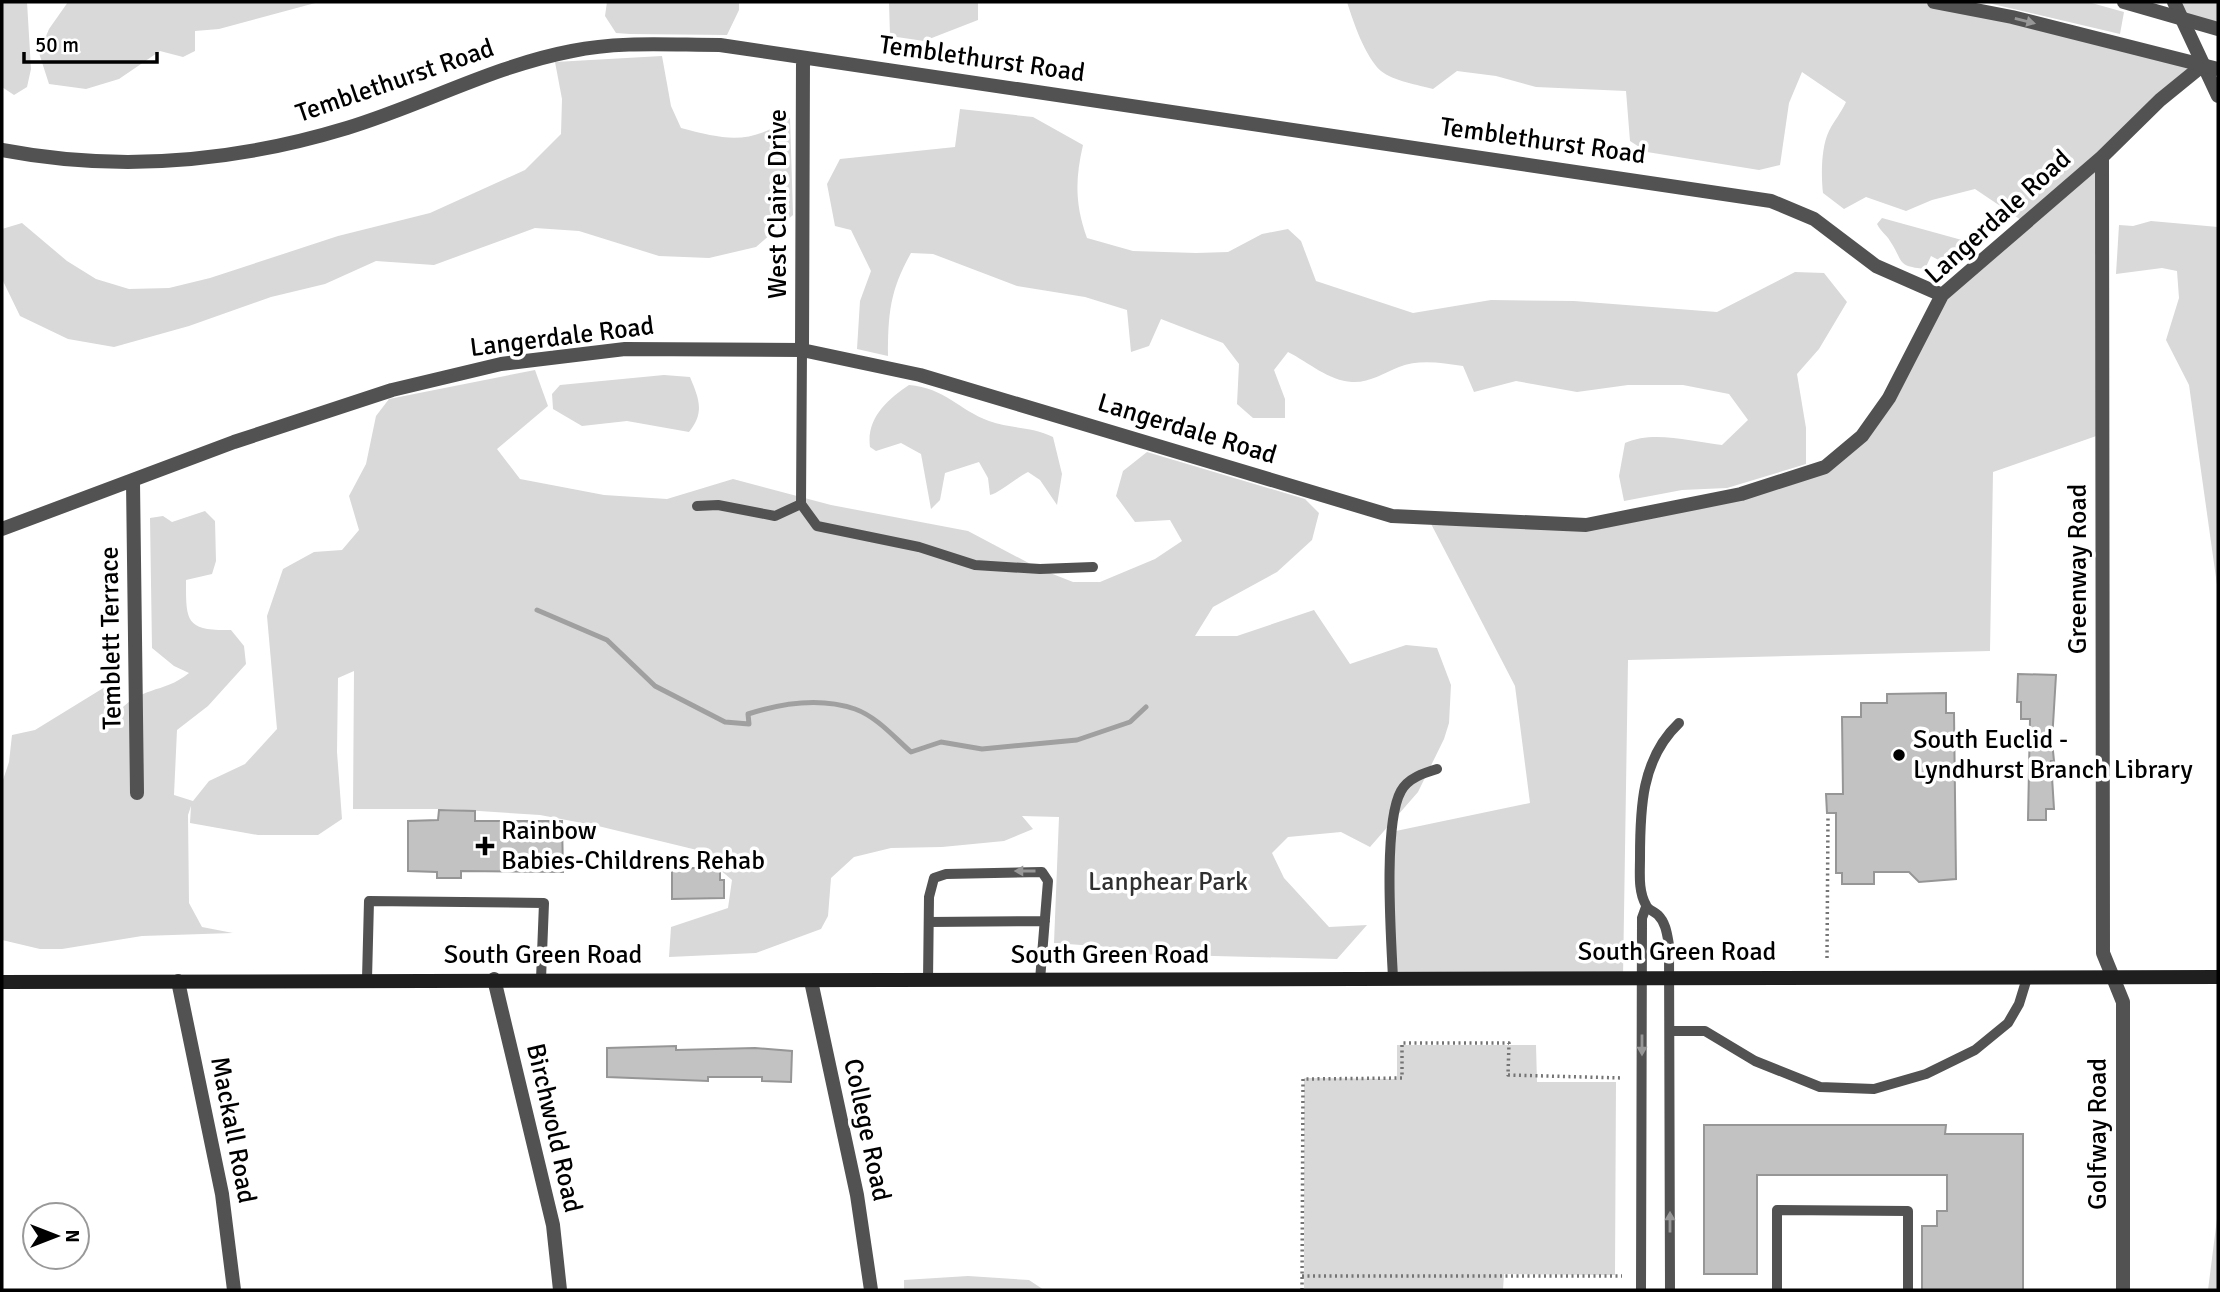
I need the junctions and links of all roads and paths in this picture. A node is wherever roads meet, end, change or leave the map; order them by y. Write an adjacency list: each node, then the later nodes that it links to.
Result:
1 (1934, 2): 7 (street, one-way to 7)
2 (2124, 2): 4 (street)
3 (2174, 2): 4 (street)
4 (2182, 19): 5 (street); 7 (street)
5 (2218, 29)
6 (803, 58): 10 (street, Temblethurst Road); 12 (street, Temblethurst Road); 13 (street, West Claire Drive)
7 (2203, 65): 8 (street); 9 (street); 11 (street, Langerdale Road)
8 (2218, 69)
9 (2218, 96)
10 (2, 150)
11 (2102, 157): 12 (street, Langerdale Road); 31 (street, Greenway Road)
12 (1942, 295): 13 (street, Langerdale Road)
13 (802, 350): 14 (street, Langerdale Road); 15 (lane)
14 (133, 482): 17 (street, Langerdale Road); 21 (street, Temblett Terrace)
15 (801, 504): 16 (lane); 18 (lane)
16 (698, 506)
17 (2, 529)
18 (1093, 567)
19 (1679, 723): 23 (lane)
20 (1437, 769): 29 (lane)
21 (137, 793)
22 (1828, 817): 26 (path)
23 (1646, 907): 27 (lane); 28 (lane)
24 (1045, 921): 25 (lane); 25 (lane, one-way to 25); 36 (lane)
25 (929, 922): 39 (lane)
26 (1827, 958)
27 (1671, 976): 28 (main road, South Green Road); 30 (main road, South Green Road); 41 (lane)
28 (1643, 977): 29 (main road, South Green Road); 49 (lane, one-way to 49)
29 (1393, 978): 36 (main road, South Green Road)
30 (2026, 978): 31 (main road, South Green Road); 41 (lane)
31 (2115, 978): 32 (main road, South Green Road); 53 (street, Golfway Road)
32 (2218, 978)
33 (367, 979): 34 (main road, South Green Road); 35 (lane); 37 (main road, South Green Road)
34 (494, 979): 35 (main road, South Green Road); 46 (street, Birchwold Road)
35 (541, 979): 38 (main road, South Green Road)
36 (1040, 980): 39 (main road, South Green Road)
37 (178, 981): 40 (main road, South Green Road); 45 (street, Mackall Road)
38 (811, 981): 39 (main road, South Green Road); 47 (street, College Road)
39 (928, 981)
40 (2, 982)
41 (1671, 1031): 50 (lane, one-way to 41)
42 (1623, 1078): 43 (path)
43 (1302, 1276): 44 (path); 48 (path)
44 (1622, 1276)
45 (234, 1290)
46 (560, 1290)
47 (871, 1290)
48 (1302, 1290)
49 (1641, 1290)
50 (1670, 1290)
51 (1777, 1290): 52 (lane)
52 (1908, 1290)
53 (2123, 1290)

